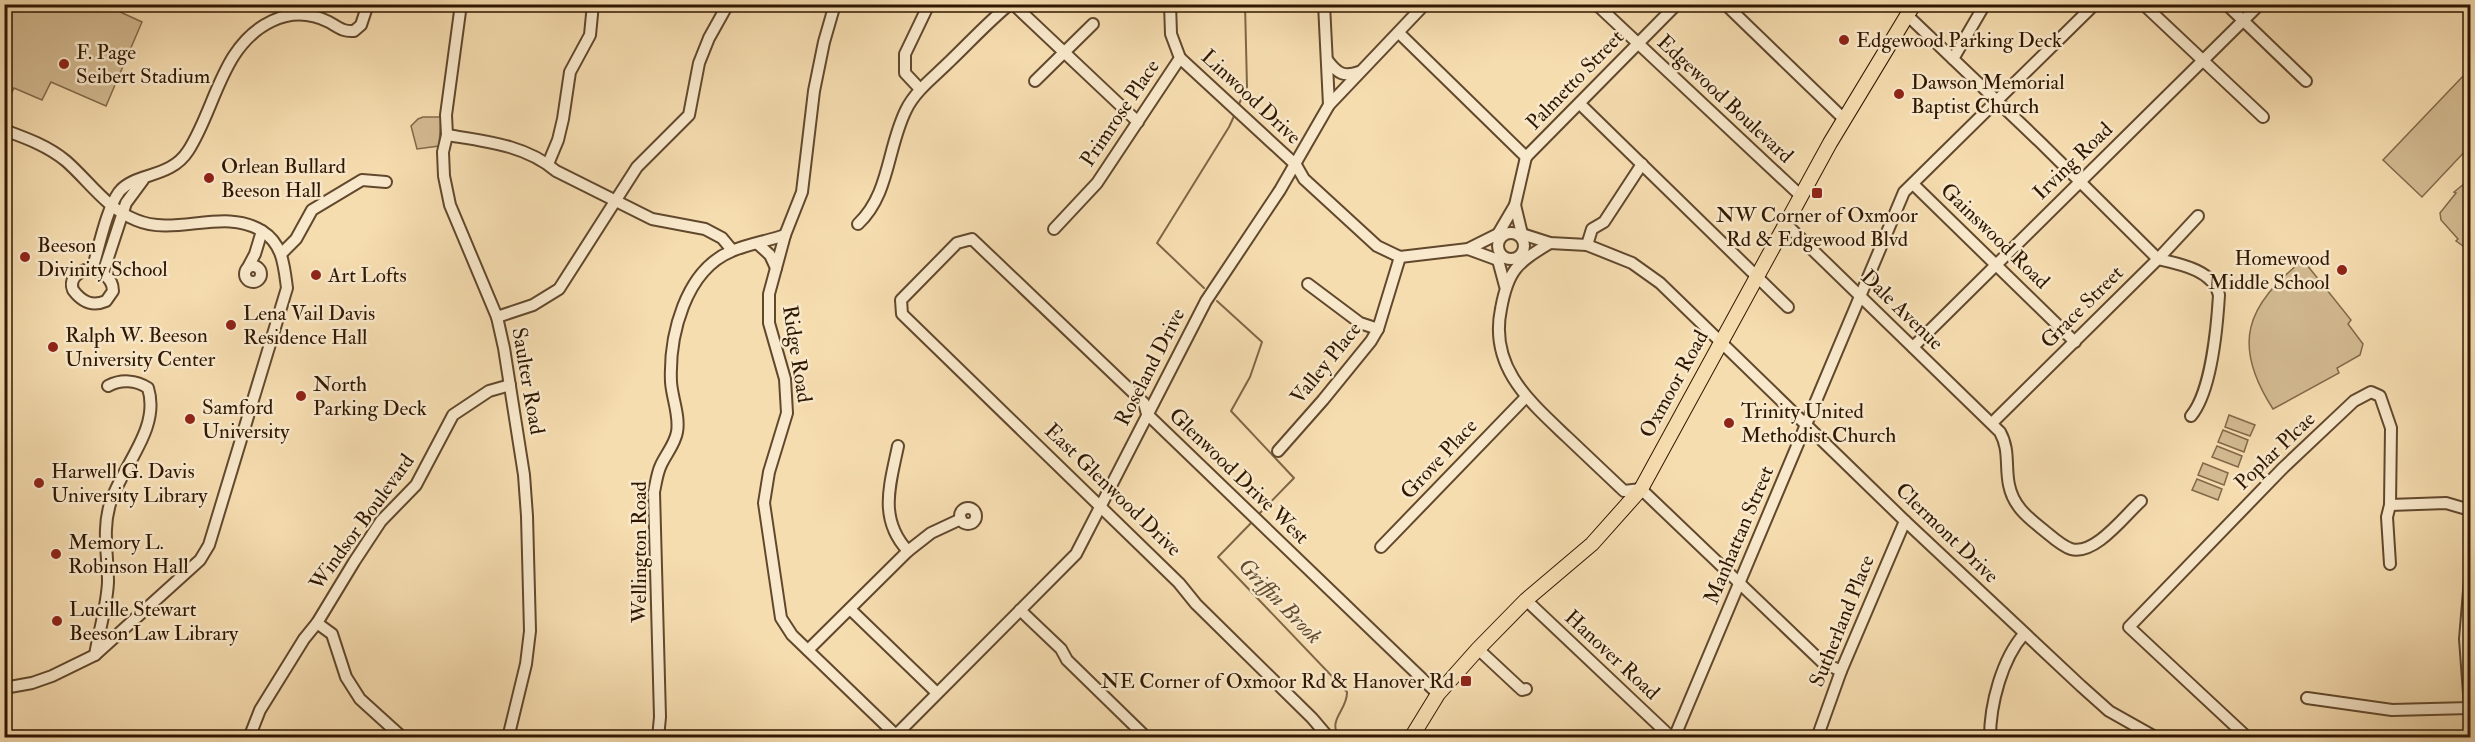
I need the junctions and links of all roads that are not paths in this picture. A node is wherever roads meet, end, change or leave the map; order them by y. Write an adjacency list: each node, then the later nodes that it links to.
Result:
1 (368, 4): 19 (street)
2 (461, 4): 41 (street, Saulter Road)
3 (593, 4): 43 (street)
4 (728, 4): 51 (street)
5 (835, 4): 60 (street, Ridge Road)
6 (929, 4): 33 (street)
7 (1011, 4): 25 (street); 33 (street)
8 (1170, 4): 26 (street, Primrose Place)
9 (1324, 4): 28 (street)
10 (1425, 4): 23 (street, Roseland Drive)
11 (1596, 4): 24 (street, Edgewood Boulevard)
12 (1677, 4): 24 (street, Palmetto Street)
13 (1725, 4): 38 (street)
14 (1985, 4): 27 (street)
15 (2095, 4): 34 (street, Manhattan Street)
16 (2143, 4): 29 (street)
17 (2226, 4): 21 (street)
18 (2260, 4): 21 (street, Irving Road)
19 (285, 10): 46 (street)
20 (1910, 10): 27 (street); 38 (main road, Oxmoor Road)
21 (2243, 21): 29 (street, Irving Road); 32 (street)
22 (1093, 24): 25 (street)
23 (1399, 33): 30 (street, Roseland Drive); 42 (street)
24 (1637, 43): 35 (street, Palmetto Street); 50 (street, Edgewood Boulevard)
25 (1064, 53): 31 (street); 39 (street)
26 (1180, 58): 39 (street, Primrose Place); 45 (street, Linwood Drive)
27 (1953, 59): 34 (street)
28 (1328, 60): 30 (street); 36 (street)
29 (2203, 62): 37 (street); 48 (street, Irving Road)
30 (1362, 70): 36 (street, Roseland Drive)
31 (1035, 81)
32 (2306, 81)
33 (920, 89): 56 (street)
34 (1998, 102): 48 (street); 49 (street, Manhattan Street)
35 (1580, 104): 42 (street, Palmetto Street); 44 (street)
36 (1329, 105): 45 (street, Roseland Drive)
37 (2263, 117)
38 (1844, 119): 50 (main road, Oxmoor Road)
39 (1138, 122): 58 (street, Primrose Place)
40 (4, 130): 52 (street)
41 (447, 135): 43 (street); 82 (street, Saulter Road)
42 (1526, 157): 53 (street)
43 (548, 164): 51 (street)
44 (1642, 164): 66 (street); 77 (street)
45 (1296, 165): 71 (street); 90 (street, Roseland Drive)
46 (143, 179): 52 (street); 54 (street)
47 (386, 182): 69 (street)
48 (2079, 182): 74 (street); 75 (street, Irving Road)
49 (1913, 184): 75 (street, Gainswood Road); 80 (street, Manhattan Street)
50 (1801, 196): 57 (main road, Oxmoor Road)
51 (614, 200): 68 (street); 82 (street)
52 (112, 206): 54 (street); 54 (street)
53 (1515, 206): 61 (street); 62 (street)
54 (123, 212): 59 (street)
55 (2198, 216): 74 (street, Grace Street)
56 (858, 224)
57 (1786, 224): 77 (main road, Oxmoor Road); 80 (street, Dale Avenue)
58 (1054, 229)
59 (262, 231): 69 (street); 70 (street)
60 (785, 235): 65 (street); 76 (street, Ridge Road)
61 (1500, 235): 62 (street); 67 (street); 72 (street)
62 (1521, 235): 64 (street, Clermont Drive); 73 (street)
63 (964, 241): 90 (street, Glenwood Drive West); 99 (street, East Glenwood Drive)
64 (1550, 243): 66 (street, Clermont Drive); 73 (street)
65 (758, 244): 68 (street); 76 (street)
66 (1587, 245): 84 (street, Clermont Drive)
67 (1468, 249): 71 (street); 72 (street)
68 (732, 250): 128 (street, Wellington Road)
69 (282, 253): 115 (street)
70 (255, 254): 70 (street)
71 (1400, 257): 83 (street, Valley Place)
72 (1500, 258): 73 (street); 79 (street)
73 (1520, 259): 79 (street)
74 (2158, 259): 85 (street, Grace Street); 91 (street)
75 (1995, 264): 85 (street, Gainswood Road); 86 (street, Irving Road)
76 (776, 268): 114 (street, Ridge Road)
77 (1757, 278): 81 (street); 84 (main road, Oxmoor Road)
78 (1308, 284): 83 (street)
79 (1505, 286): 89 (street)
80 (1859, 296): 86 (street, Dale Avenue); 92 (street, Manhattan Street)
81 (1788, 307)
82 (497, 317): 87 (street, Saulter Road)
83 (1378, 328): 95 (street, Valley Place)
84 (1721, 342): 92 (street, Clermont Drive); 96 (main road, Oxmoor Road)
85 (2074, 342): 93 (street, Grace Street)
86 (1913, 347): 93 (street, Dale Avenue)
87 (510, 385): 111 (street, Windsor Boulevard); 127 (street, Saulter Road)
88 (108, 387): 115 (street)
89 (1525, 398): 96 (street); 103 (street, Grove Place)
90 (1147, 414): 99 (street, Roseland Drive); 120 (street, Glenwood Drive West)
91 (2191, 416)
92 (1807, 423): 102 (street, Clermont Drive); 107 (street, Manhattan Street)
93 (1992, 423): 97 (street, Dale Avenue)
94 (898, 446): 104 (street)
95 (1278, 451)
96 (1641, 489): 107 (street); 108 (main road, Oxmoor Road)
97 (2141, 501)
98 (2390, 505): 100 (street); 105 (street); 135 (street, Poplar Plcae)
99 (1101, 506): 110 (street, Roseland Drive); 130 (street, East Glenwood Drive)
100 (2470, 510)
101 (960, 519): 104 (street)
102 (1905, 521): 112 (street, Clermont Drive); 116 (street, Sutherland Place)
103 (1381, 547)
104 (908, 551): 109 (street)
105 (2390, 564)
106 (2470, 579): 122 (street)
107 (1741, 583): 116 (street); 132 (street, Manhattan Street)
108 (1526, 600): 113 (main road, Oxmoor Road); 132 (street, Hanover Road)
109 (851, 610): 114 (street); 119 (street)
110 (1020, 610): 119 (street, Roseland Drive); 129 (street)
111 (317, 623): 125 (street, Windsor Boulevard); 126 (street)
112 (2024, 634): 133 (street); 134 (street, Clermont Drive)
113 (1478, 649): 118 (street); 120 (main road, Oxmoor Road)
114 (808, 650): 123 (street, Ridge Road)
115 (95, 655): 117 (street)
116 (1841, 671): 124 (street, Sutherland Place)
117 (4, 688)
118 (1526, 689)
119 (937, 693): 123 (street, Roseland Drive)
120 (1438, 694): 131 (main road, Oxmoor Road)
121 (2307, 698): 122 (street)
122 (2470, 708)
123 (897, 736)
124 (1818, 737)
125 (249, 738)
126 (403, 738)
127 (508, 738)
128 (658, 738)
129 (1147, 738)
130 (1329, 738)
131 (1411, 738)
132 (1673, 738)
133 (1990, 738)
134 (2157, 738)
135 (2248, 738)

